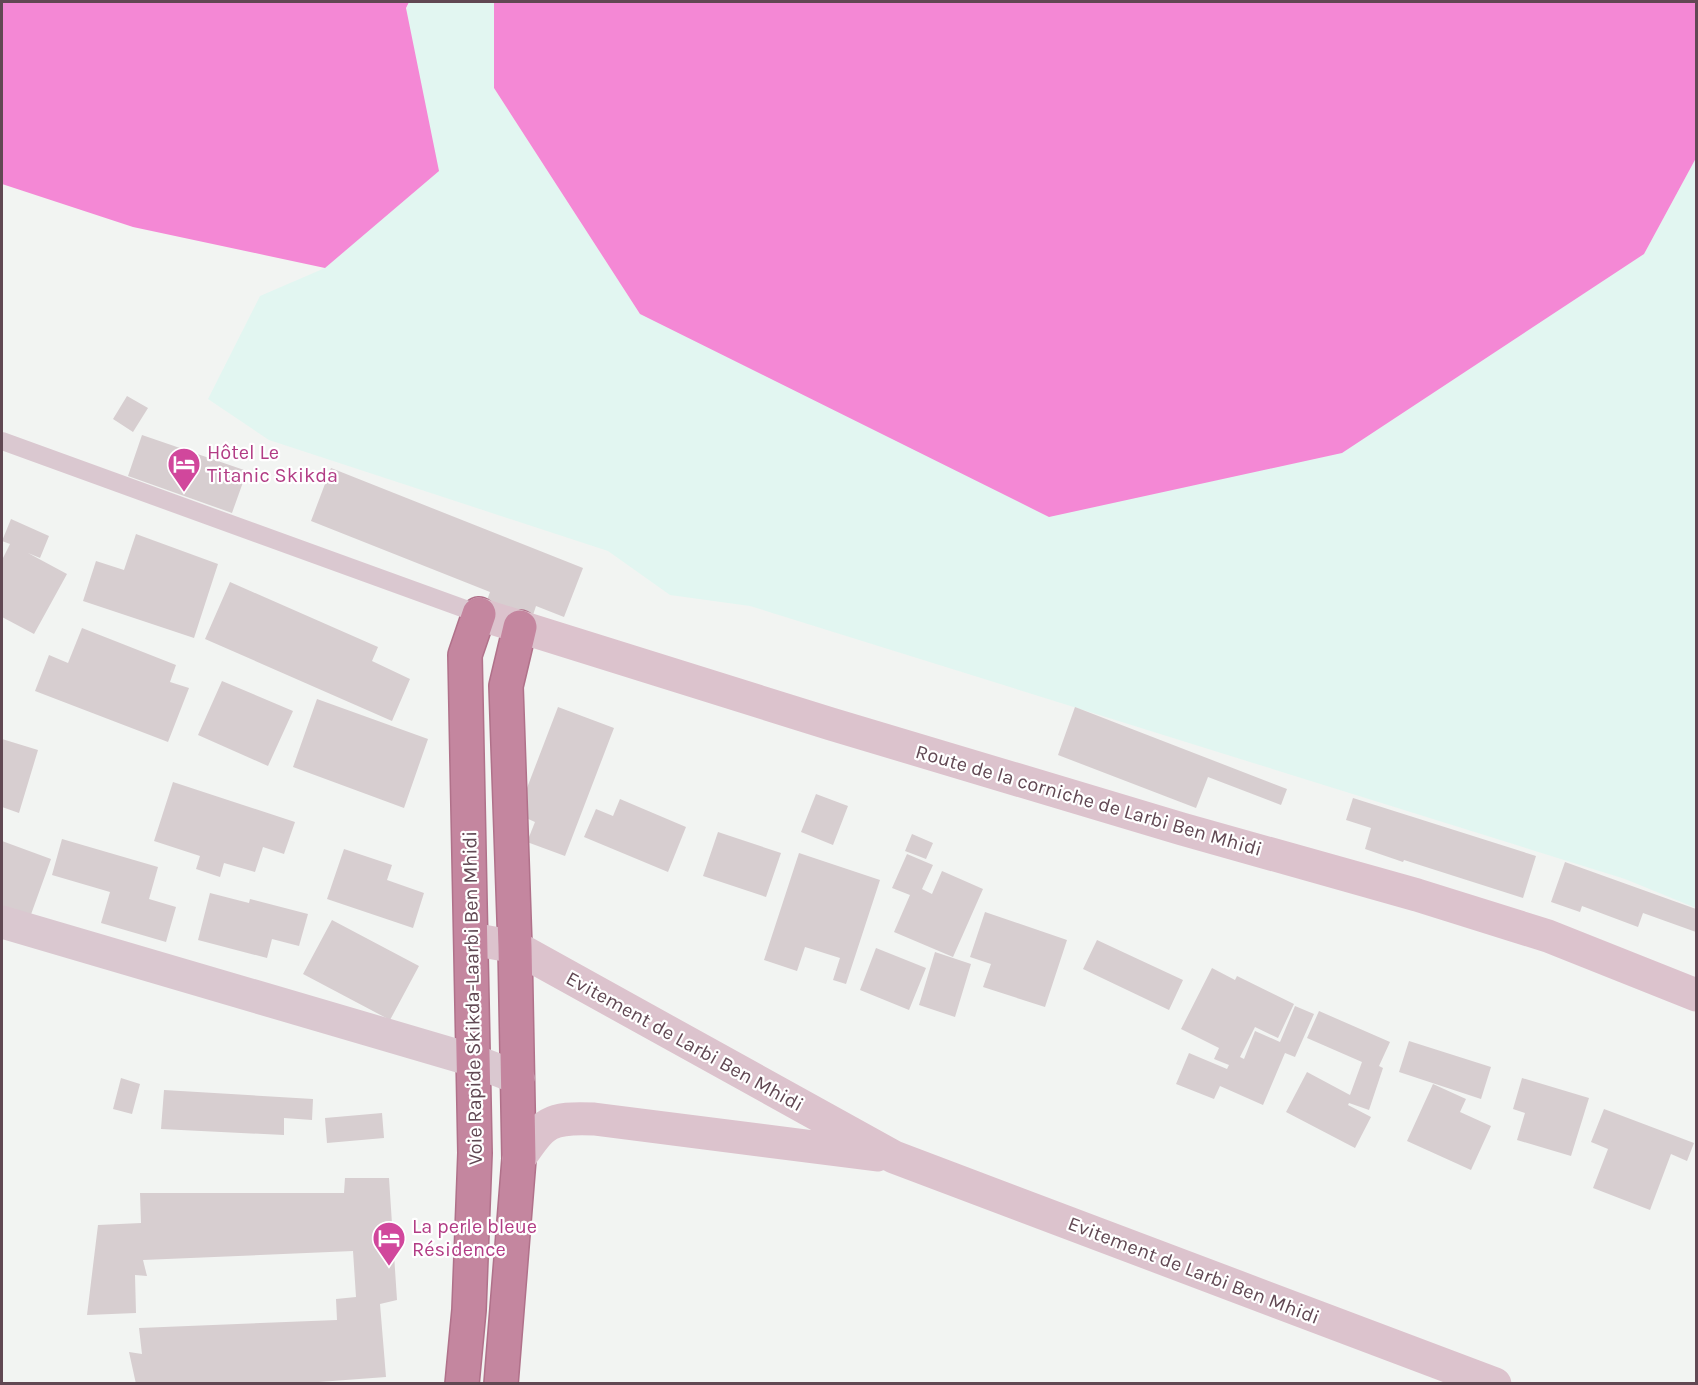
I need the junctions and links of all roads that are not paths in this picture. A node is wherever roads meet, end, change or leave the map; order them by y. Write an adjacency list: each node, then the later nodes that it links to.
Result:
1 (2, 441): 2 (lane)
2 (479, 614): 3 (street, Route de la corniche de Larbi Ben Mhidi); 5 (highway, Voie Rapide Skikda-Laarbi Ben Mhidi)
3 (520, 627): 6 (highway); 7 (street, Route de la corniche de Larbi Ben Mhidi)
4 (2, 922): 8 (street)
5 (471, 939): 6 (street, Evitement de Larbi Ben Mhidi); 8 (highway, Voie Rapide Skikda-Laarbi Ben Mhidi)
6 (515, 947): 9 (highway); 10 (street, Evitement de Larbi Ben Mhidi)
7 (1696, 995)
8 (472, 1060): 9 (street); 12 (highway, Voie Rapide Skikda-Laarbi Ben Mhidi)
9 (518, 1078): 11 (highway)
10 (894, 1157): 11 (street, Evitement de Larbi Ben Mhidi); 14 (street, Evitement de Larbi Ben Mhidi)
11 (519, 1159): 13 (highway)
12 (462, 1383)
13 (501, 1383)
14 (1495, 1383)

